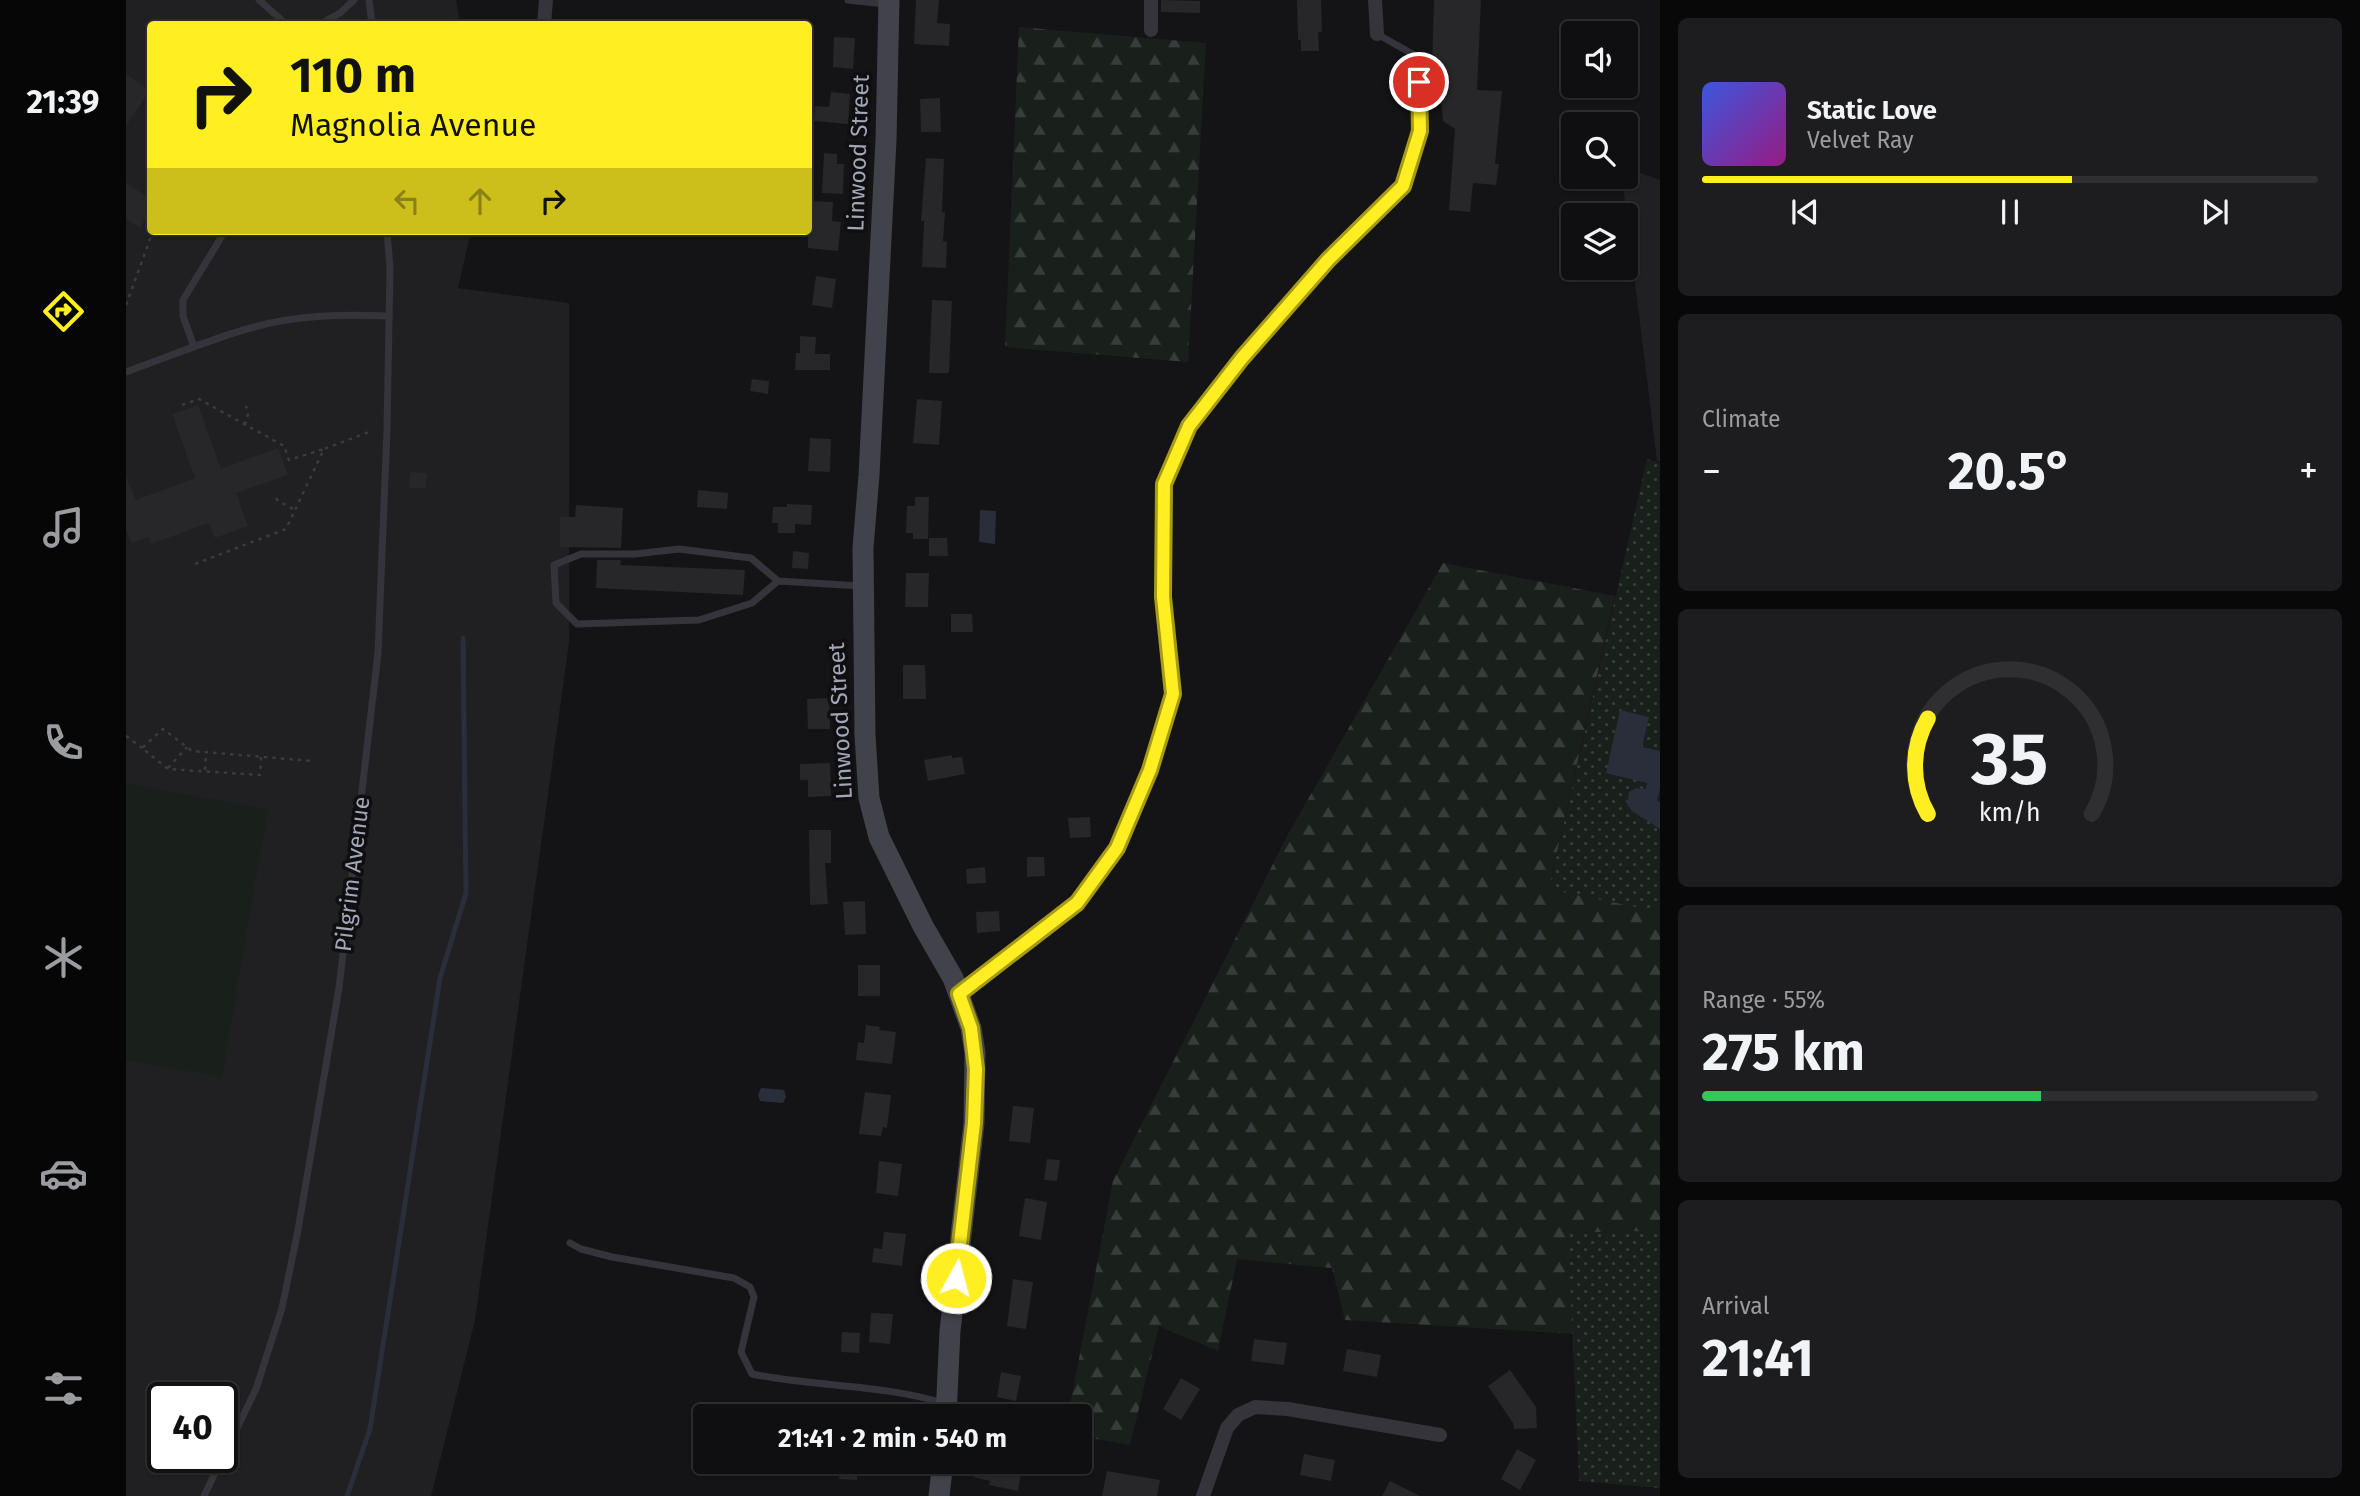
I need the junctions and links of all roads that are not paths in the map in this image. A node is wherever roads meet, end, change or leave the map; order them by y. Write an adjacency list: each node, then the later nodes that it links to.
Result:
1 (260, 0): 9 (lane)
2 (354, 0): 10 (lane)
3 (369, 0): 11 (lane)
4 (546, 0): 12 (street)
5 (848, 0): 8 (lane)
6 (1151, 0): 13 (street)
7 (1375, 0): 14 (street)
8 (889, 2): 21 (street, Linwood Street)
9 (283, 21)
10 (325, 21)
11 (372, 21)
12 (544, 21)
13 (1151, 30)
14 (1377, 34): 22 (lane)
15 (223, 235): 18 (lane)
16 (387, 235): 17 (lane, Pilgrim Avenue)
17 (388, 316): 18 (lane); 28 (lane, Pilgrim Avenue)
18 (194, 347): 19 (lane)
19 (126, 372)
20 (778, 581): 20 (lane); 21 (lane)
21 (862, 586): 22 (street, Linwood Street)
22 (959, 994): 25 (street, Linwood Street)
23 (570, 1243): 24 (lane)
24 (934, 1404)
25 (946, 1404)
26 (1440, 1435): 30 (street)
27 (942, 1474): 29 (street)
28 (204, 1496)
29 (939, 1496)
30 (1203, 1496)

